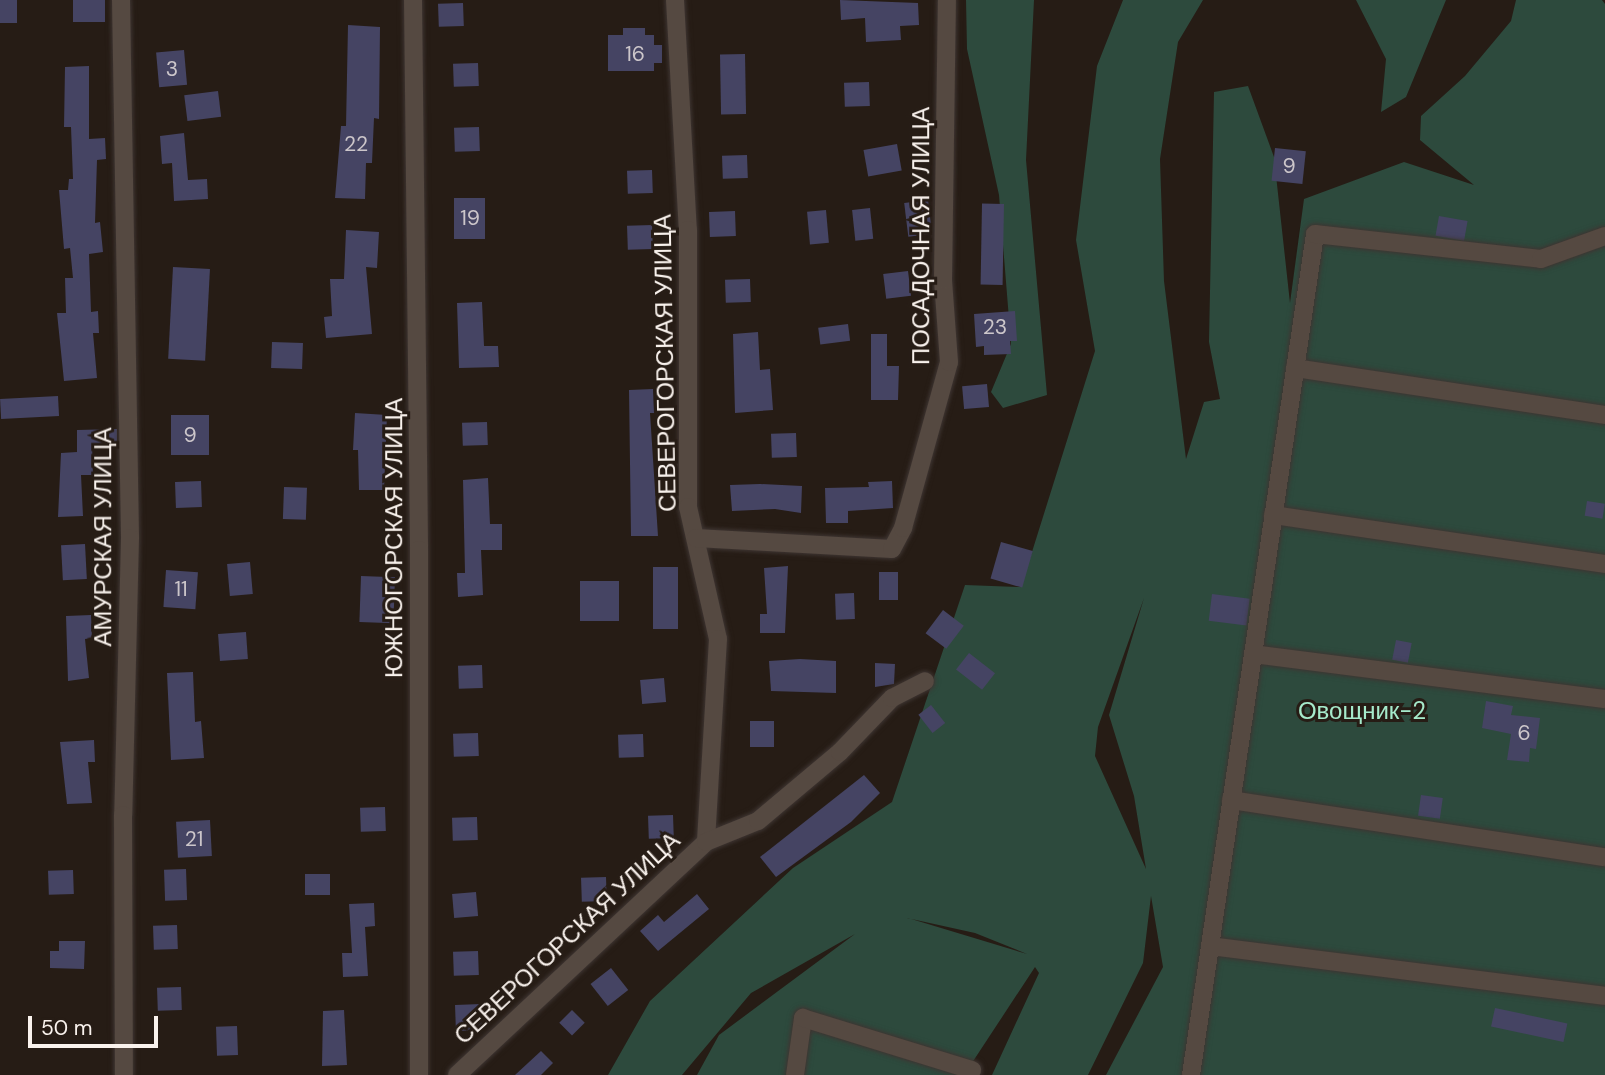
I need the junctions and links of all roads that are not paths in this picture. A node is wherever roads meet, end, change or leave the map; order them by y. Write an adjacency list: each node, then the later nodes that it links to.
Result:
1 (121, 0): 20 (street, АМУРСКАЯ УЛИЦА)
2 (413, 0): 21 (street, ЮЖНОГОРСКАЯ УЛИЦА)
3 (675, 0): 9 (street, СЕВЕРОГОРСКАЯ УЛИЦА)
4 (947, 0): 9 (street, ПОСАДОЧНАЯ УЛИЦА)
5 (1605, 236): 6 (street)
6 (1295, 368): 7 (street); 8 (street)
7 (1605, 415)
8 (1273, 515): 10 (street); 11 (street)
9 (696, 538): 15 (street, СЕВЕРОГОРСКАЯ УЛИЦА)
10 (1605, 564)
11 (1253, 654): 13 (street); 14 (street)
12 (925, 681): 15 (street)
13 (1605, 699)
14 (1231, 800): 16 (street); 17 (street)
15 (706, 842): 22 (street, СЕВЕРОГОРСКАЯ УЛИЦА)
16 (1605, 857)
17 (1210, 946): 18 (street); 24 (street)
18 (1605, 996)
19 (972, 1070): 23 (street)
20 (124, 1075)
21 (419, 1075)
22 (457, 1075)
23 (794, 1075)
24 (1191, 1075)

